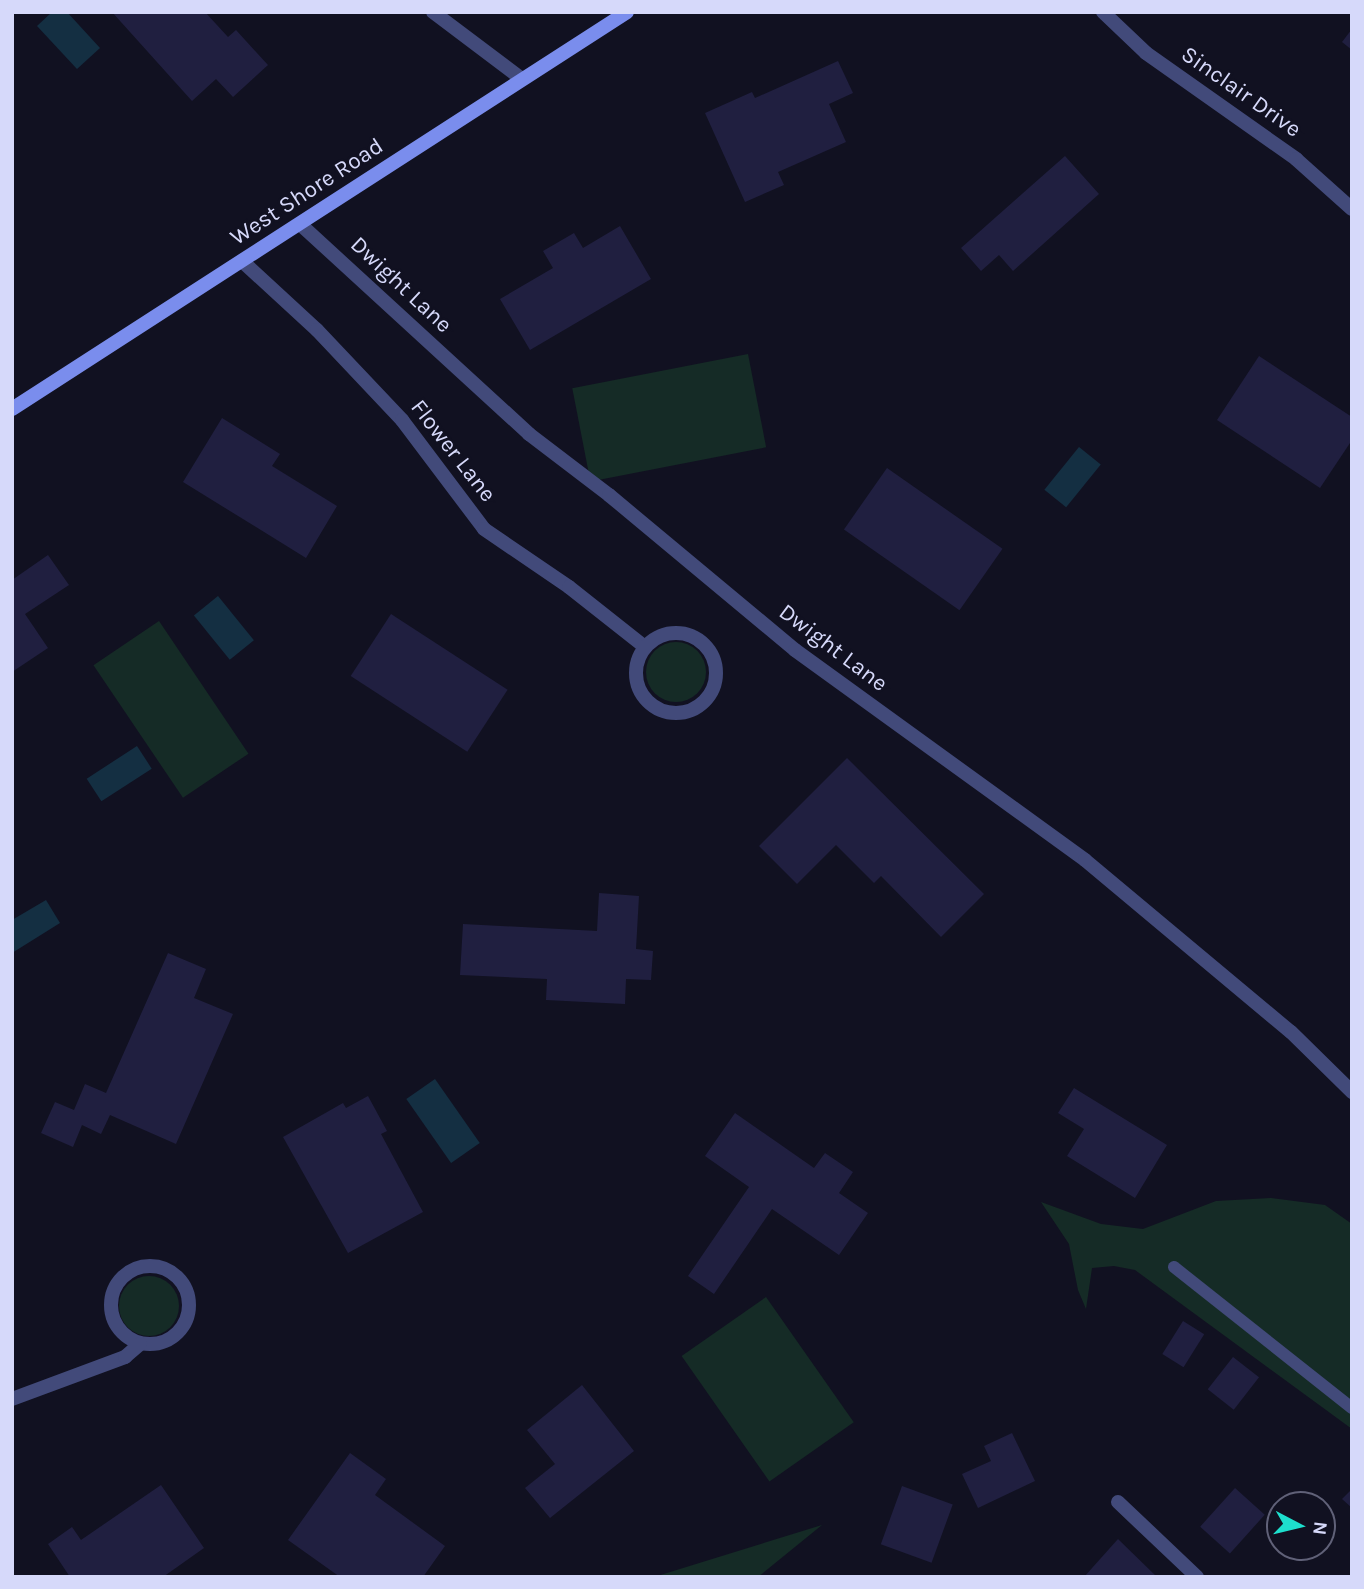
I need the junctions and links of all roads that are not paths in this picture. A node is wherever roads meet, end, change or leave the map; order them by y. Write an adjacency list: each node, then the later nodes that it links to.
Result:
1 (433, 12): 4 (street)
2 (628, 12): 4 (main road, West Shore Road)
3 (1103, 12): 5 (street, Sinclair Drive)
4 (522, 79): 6 (main road, West Shore Road)
5 (1352, 209)
6 (300, 224): 7 (main road, West Shore Road); 10 (street, Dwight Lane)
7 (242, 261): 8 (main road, West Shore Road); 9 (street, Flower Lane)
8 (12, 409)
9 (645, 647): 9 (street)
10 (1352, 1092)
11 (1174, 1267): 14 (lane)
12 (140, 1344): 12 (street); 13 (street)
13 (12, 1399)
14 (1352, 1408)
15 (1118, 1502): 16 (street)
16 (1197, 1577)

